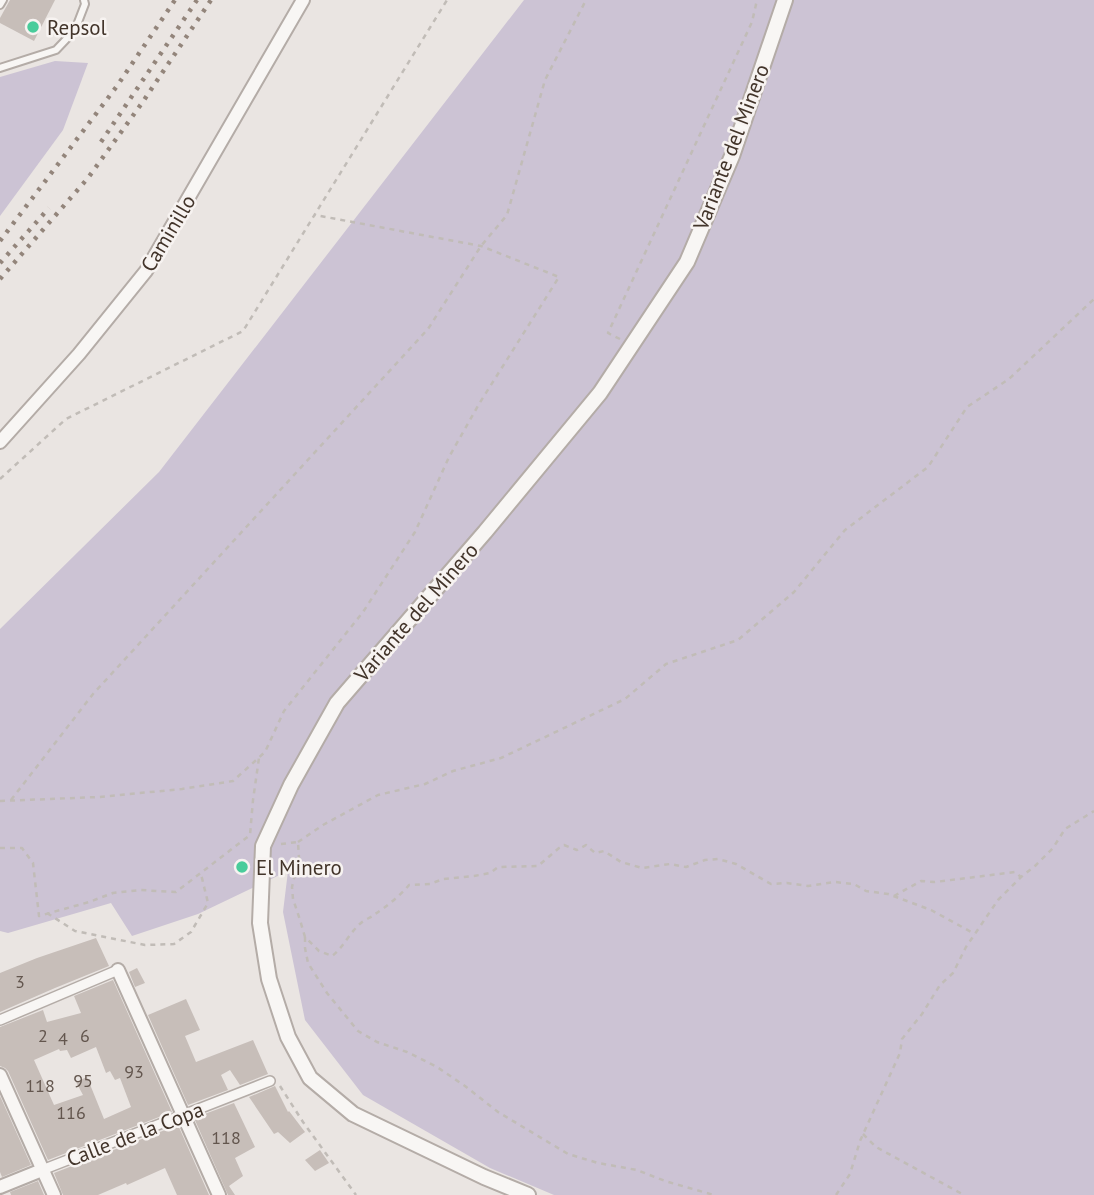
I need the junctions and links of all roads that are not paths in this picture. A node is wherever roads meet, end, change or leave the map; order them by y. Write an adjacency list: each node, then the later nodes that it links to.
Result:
1 (3, 0): 5 (lane)
2 (84, 0): 6 (lane)
3 (303, 0): 7 (street, Caminillo)
4 (785, 0): 17 (street, Variante del Minero)
5 (0, 5)
6 (0, 68)
7 (0, 442)
8 (118, 970): 9 (street); 12 (street)
9 (0, 1020)
10 (0, 1075): 13 (street)
11 (270, 1081): 12 (street, Calle de la Copa)
12 (183, 1115): 13 (street, Calle de la Copa); 16 (street)
13 (42, 1170): 14 (street, Calle de la Copa); 15 (street)
14 (0, 1186)
15 (54, 1195)
16 (219, 1195)
17 (528, 1195)

